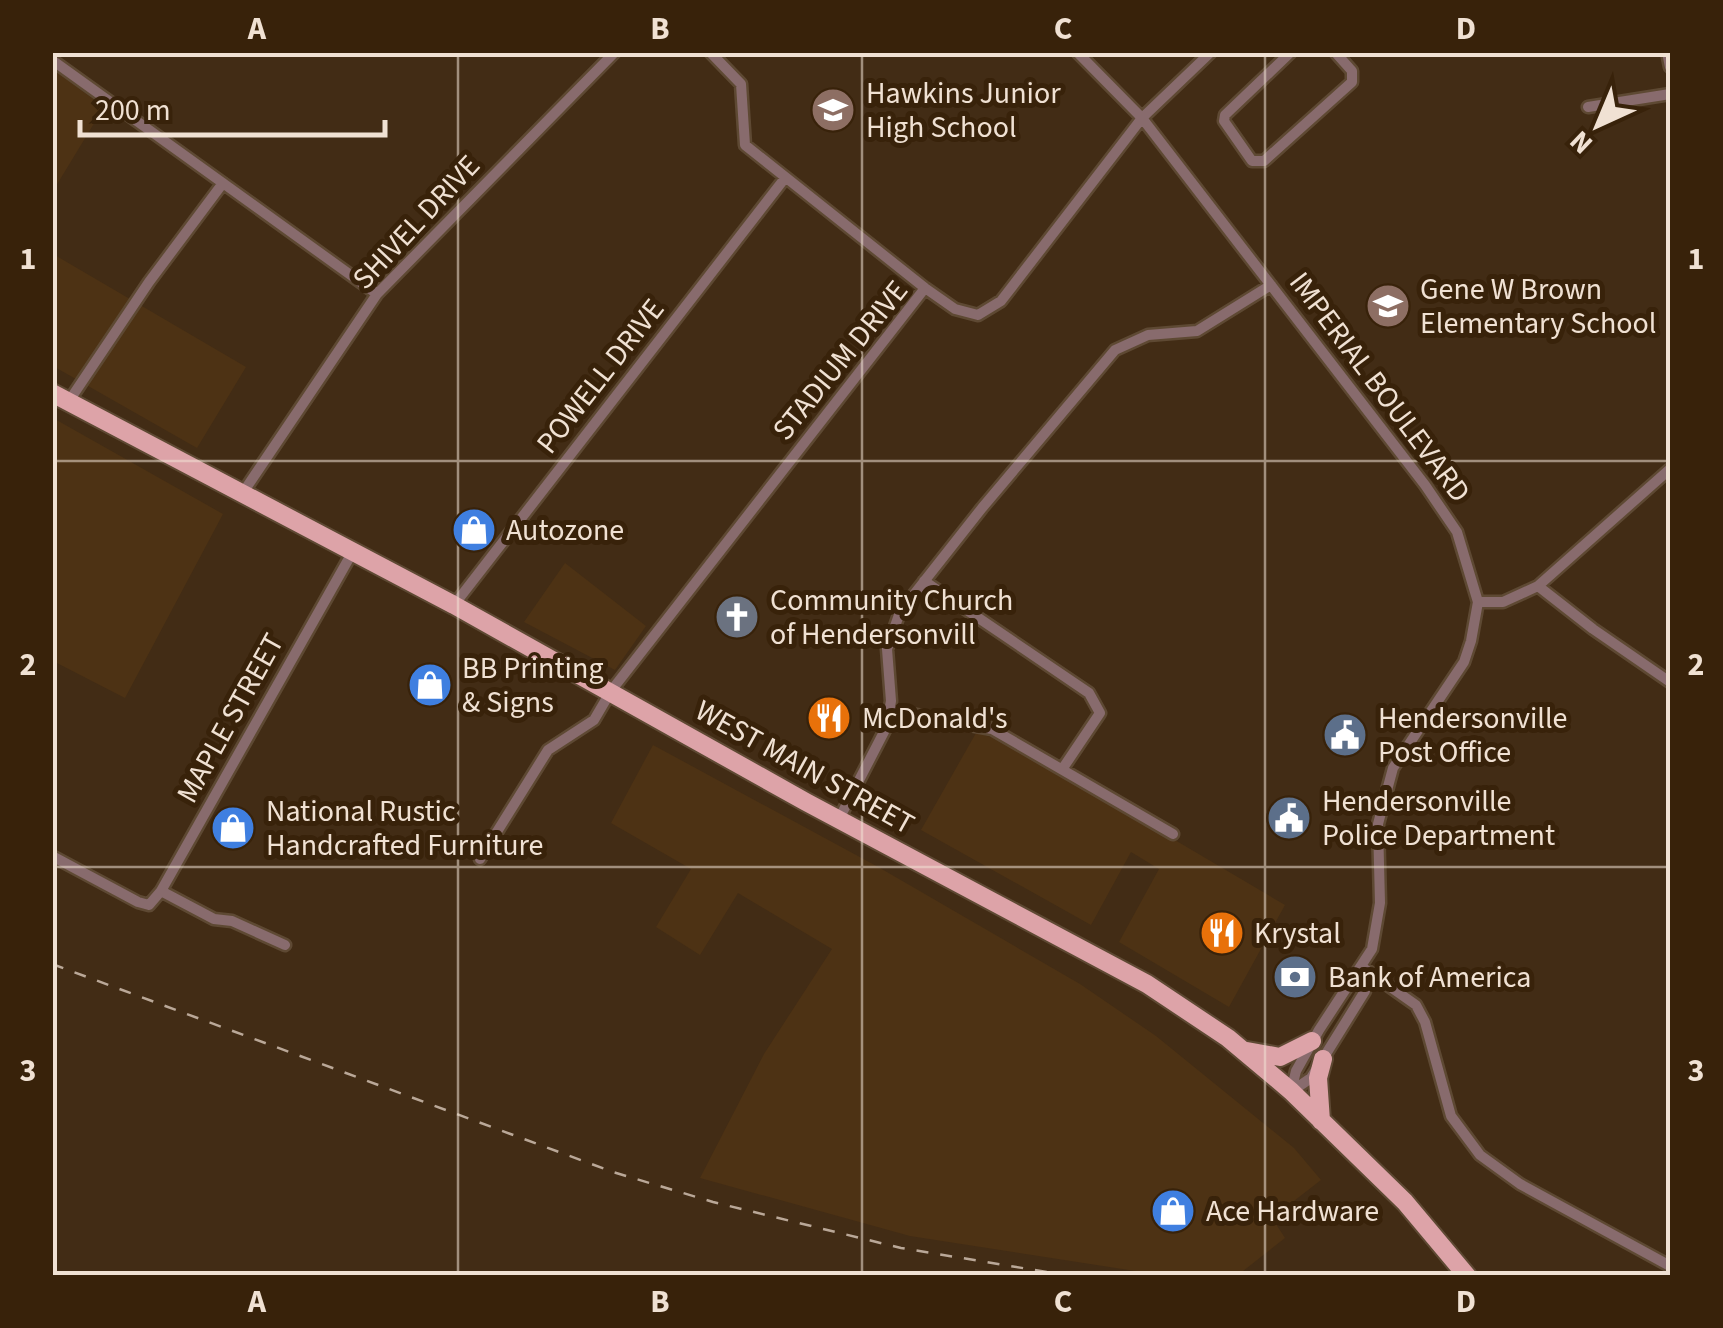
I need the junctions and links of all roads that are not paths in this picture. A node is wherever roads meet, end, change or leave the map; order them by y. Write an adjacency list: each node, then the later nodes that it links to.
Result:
1 (615, 52): 17 (street, SHIVEL DRIVE)
2 (710, 52): 13 (street)
3 (1077, 52): 12 (street, IMPERIAL BOULEVARD)
4 (1211, 52): 12 (street, STADIUM DRIVE)
5 (1291, 52): 6 (street)
6 (1335, 52)
7 (1668, 52): 9 (street)
8 (52, 60): 14 (street)
9 (1670, 68)
10 (1670, 94): 11 (street)
11 (1588, 108)
12 (1142, 118): 15 (street, IMPERIAL BOULEVARD); 16 (street, STADIUM DRIVE)
13 (785, 178): 16 (street); 25 (street, POWELL DRIVE)
14 (223, 183): 17 (street); 18 (street)
15 (1272, 285): 22 (street); 24 (street, IMPERIAL BOULEVARD)
16 (925, 288): 27 (street, STADIUM DRIVE)
17 (377, 294): 20 (street, SHIVEL DRIVE)
18 (61, 397): 20 (main road, WEST MAIN STREET)
19 (1670, 469): 23 (street)
20 (242, 494): 21 (main road, WEST MAIN STREET)
21 (352, 553): 25 (main road, WEST MAIN STREET); 34 (street, MAPLE STREET)
22 (924, 581): 28 (street); 29 (street)
23 (1538, 586): 24 (street); 26 (street)
24 (1478, 602): 36 (street, IMPERIAL BOULEVARD)
25 (454, 604): 27 (main road, WEST MAIN STREET)
26 (1670, 682)
27 (612, 691): 30 (main road, WEST MAIN STREET); 33 (street, STADIUM DRIVE)
28 (889, 710): 29 (street); 30 (street)
29 (1063, 768): 31 (street)
30 (839, 819): 38 (main road, WEST MAIN STREET)
31 (1172, 834)
32 (52, 856): 34 (street, MAPLE STREET)
33 (480, 859)
34 (161, 891): 35 (street)
35 (284, 945)
36 (1362, 968): 37 (street, IMPERIAL BOULEVARD); 39 (street, IMPERIAL BOULEVARD); 42 (street)
37 (1312, 1041): 38 (main road); 40 (street, IMPERIAL BOULEVARD)
38 (1244, 1050): 40 (main road, WEST MAIN STREET)
39 (1323, 1059): 40 (street, IMPERIAL BOULEVARD); 41 (main road)
40 (1292, 1091): 41 (main road, WEST MAIN STREET)
41 (1321, 1121): 43 (main road, WEST MAIN STREET)
42 (1670, 1266)
43 (1466, 1276)

